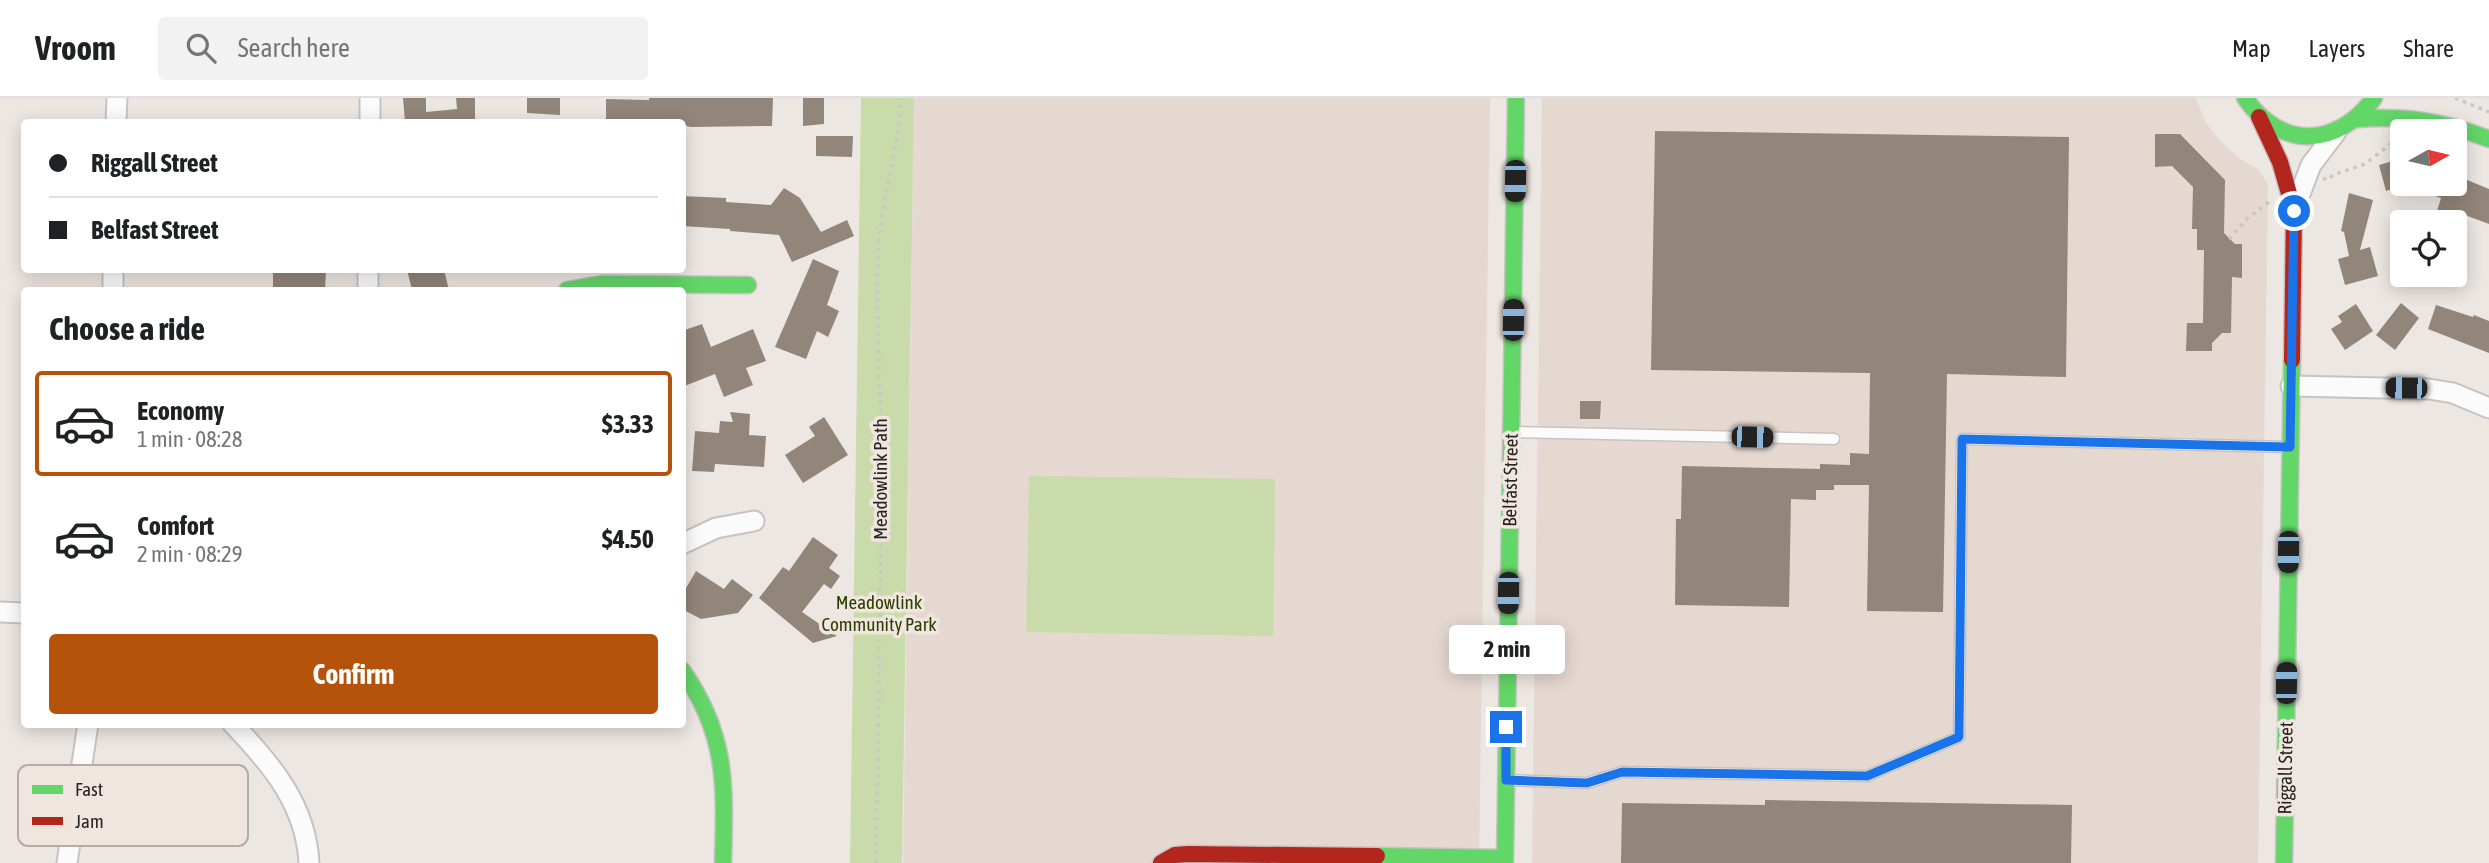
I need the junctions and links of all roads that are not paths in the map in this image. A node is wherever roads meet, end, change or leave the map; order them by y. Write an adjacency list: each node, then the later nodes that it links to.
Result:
1 (117, 98): 7 (street)
2 (370, 98): 8 (street)
3 (1516, 98): 17 (street, Belfast Street)
4 (2374, 98): 9 (street)
5 (2426, 103): 11 (street)
6 (2248, 105): 10 (street); 12 (street, Riggall Street)
7 (116, 119)
8 (370, 119)
9 (2358, 119): 10 (street); 11 (street)
10 (2336, 132): 12 (street, Riggall Street)
11 (2487, 139)
12 (2294, 211): 15 (street, Riggall Street)
13 (748, 285): 14 (street)
14 (584, 287)
15 (2291, 386): 16 (street); 19 (street, Riggall Street)
16 (2489, 408)
17 (1511, 432): 18 (lane); 28 (street, Belfast Street)
18 (1834, 439)
19 (2290, 447): 28 (lane); 33 (street, Riggall Street)
20 (754, 522): 21 (street)
21 (686, 542)
22 (0, 612): 23 (street)
23 (21, 613)
24 (686, 676): 31 (street)
25 (87, 728): 27 (street)
26 (237, 728): 30 (street)
27 (82, 765)
28 (1506, 780): 29 (street, Belfast Street)
29 (1505, 860): 32 (street)
30 (309, 863)
31 (723, 863)
32 (1161, 863)
33 (2284, 863)

